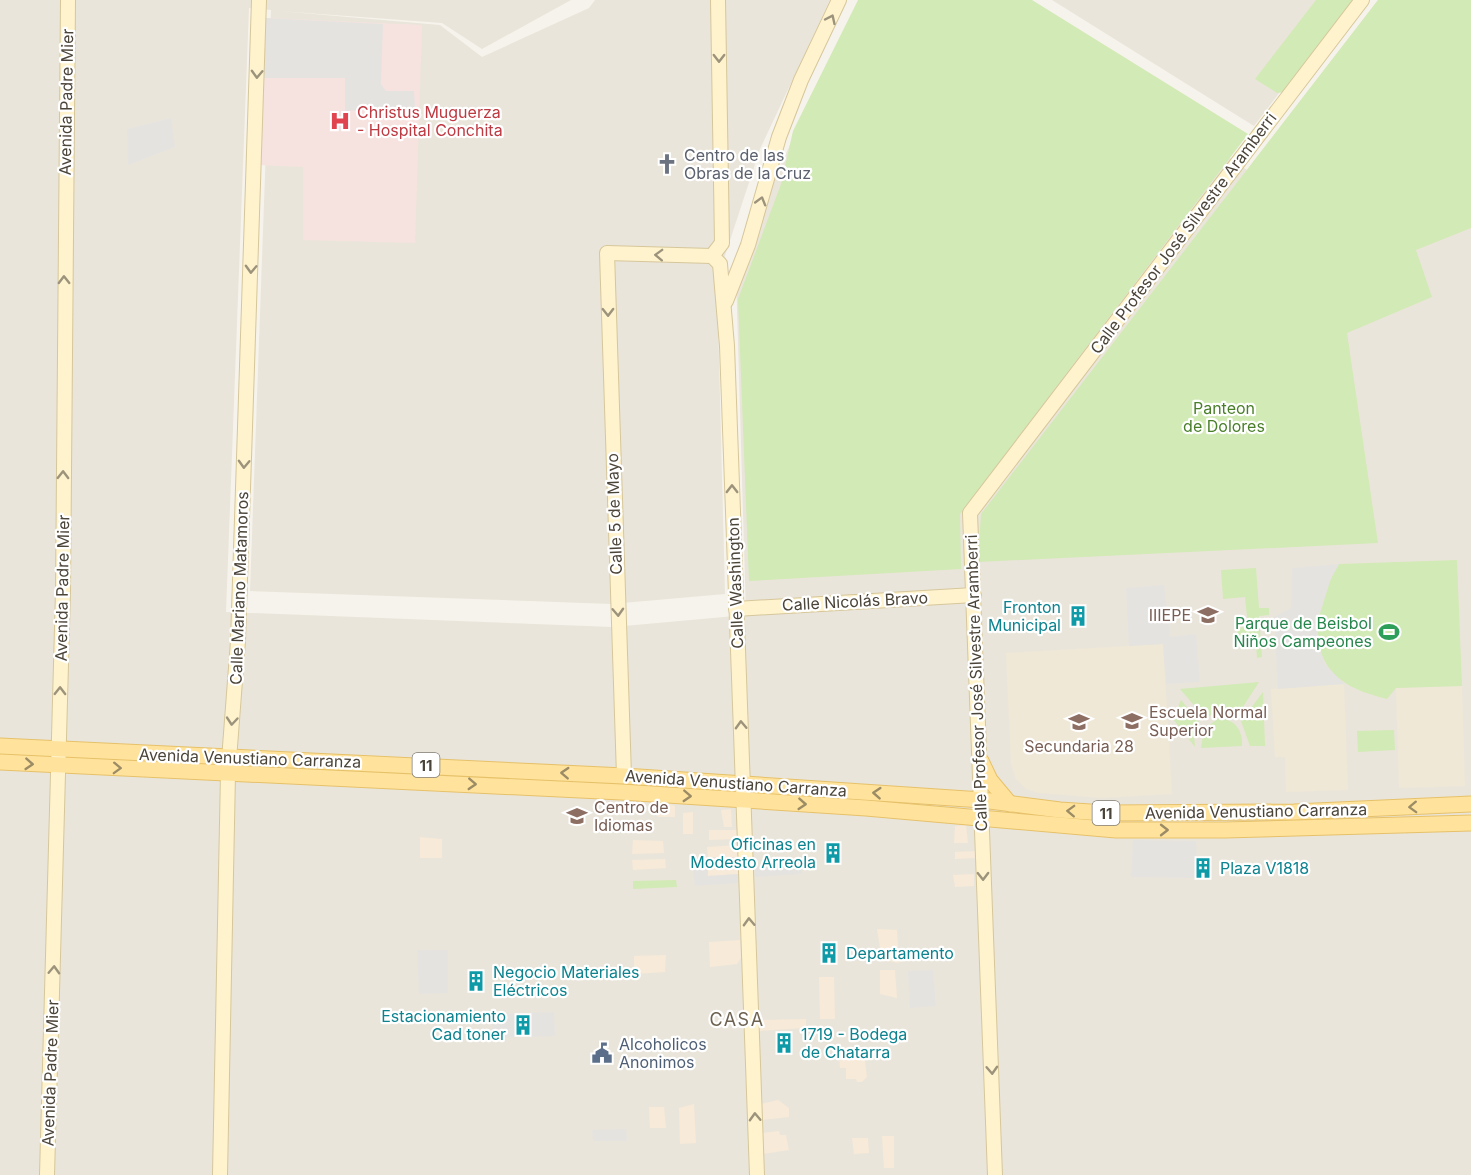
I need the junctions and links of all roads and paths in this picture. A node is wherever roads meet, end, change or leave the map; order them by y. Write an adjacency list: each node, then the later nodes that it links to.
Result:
1 (68, 0): 13 (street, Avenida Padre Mier, one-way to 1)
2 (259, 0): 14 (street, Calle Mariano Matamoros, one-way to 14)
3 (718, 0): 6 (street, one-way to 6)
4 (839, 0): 8 (street, one-way to 4)
5 (1362, 0): 10 (street, Calle Profesor José Silvestre Aramberri)
6 (722, 243): 7 (street); 8 (street)
7 (712, 256): 9 (street, Calle Washington); 19 (street, Calle 5 de Mayo, one-way to 19)
8 (744, 257): 9 (street)
9 (724, 309): 11 (street, Calle Washington, one-way to 9)
10 (974, 595): 11 (street, Calle Nicolás Bravo); 15 (street, Calle Profesor José Silvestre Aramberri)
11 (736, 609): 20 (street, Calle Washington, one-way to 11)
12 (0, 746): 13 (main road, Avenida Venustiano Carranza / 11)
13 (59, 750): 14 (main road, Avenida Venustiano Carranza / 11); 17 (street, Avenida Padre Mier)
14 (229, 756): 18 (street, Calle Mariano Matamoros); 19 (main road, Avenida Venustiano Carranza / 11, one-way to 14)
15 (981, 761): 22 (street, Calle Profesor José Silvestre Aramberri); 23 (main road)
16 (0, 762): 17 (main road, Avenida Venustiano Carranza / 11, one-way to 17)
17 (58, 766): 18 (main road, Avenida Venustiano Carranza / 11, one-way to 18); 27 (street, Avenida Padre Mier, one-way to 17)
18 (228, 773): 21 (main road, Avenida Venustiano Carranza / 11, one-way to 21); 28 (street, Calle Mariano Matamoros)
19 (624, 776): 20 (main road, Avenida Venustiano Carranza / 11)
20 (743, 784): 21 (street, Calle Washington); 22 (main road, Avenida Venustiano Carranza / 11, one-way to 20)
21 (744, 800): 25 (main road, Avenida Venustiano Carranza / 11, one-way to 25); 29 (street, Calle Washington, one-way to 21)
22 (982, 800): 23 (main road, Avenida Venustiano Carranza / 11); 25 (street, Calle Profesor José Silvestre Aramberri)
23 (1010, 804): 24 (main road, Avenida Venustiano Carranza / 11, one-way to 23)
24 (1471, 804)
25 (982, 817): 26 (main road, Avenida Venustiano Carranza / 11, one-way to 26); 30 (street, Calle Profesor José Silvestre Aramberri, one-way to 30)
26 (1471, 823)
27 (47, 1175)
28 (220, 1175)
29 (757, 1175)
30 (995, 1175)

